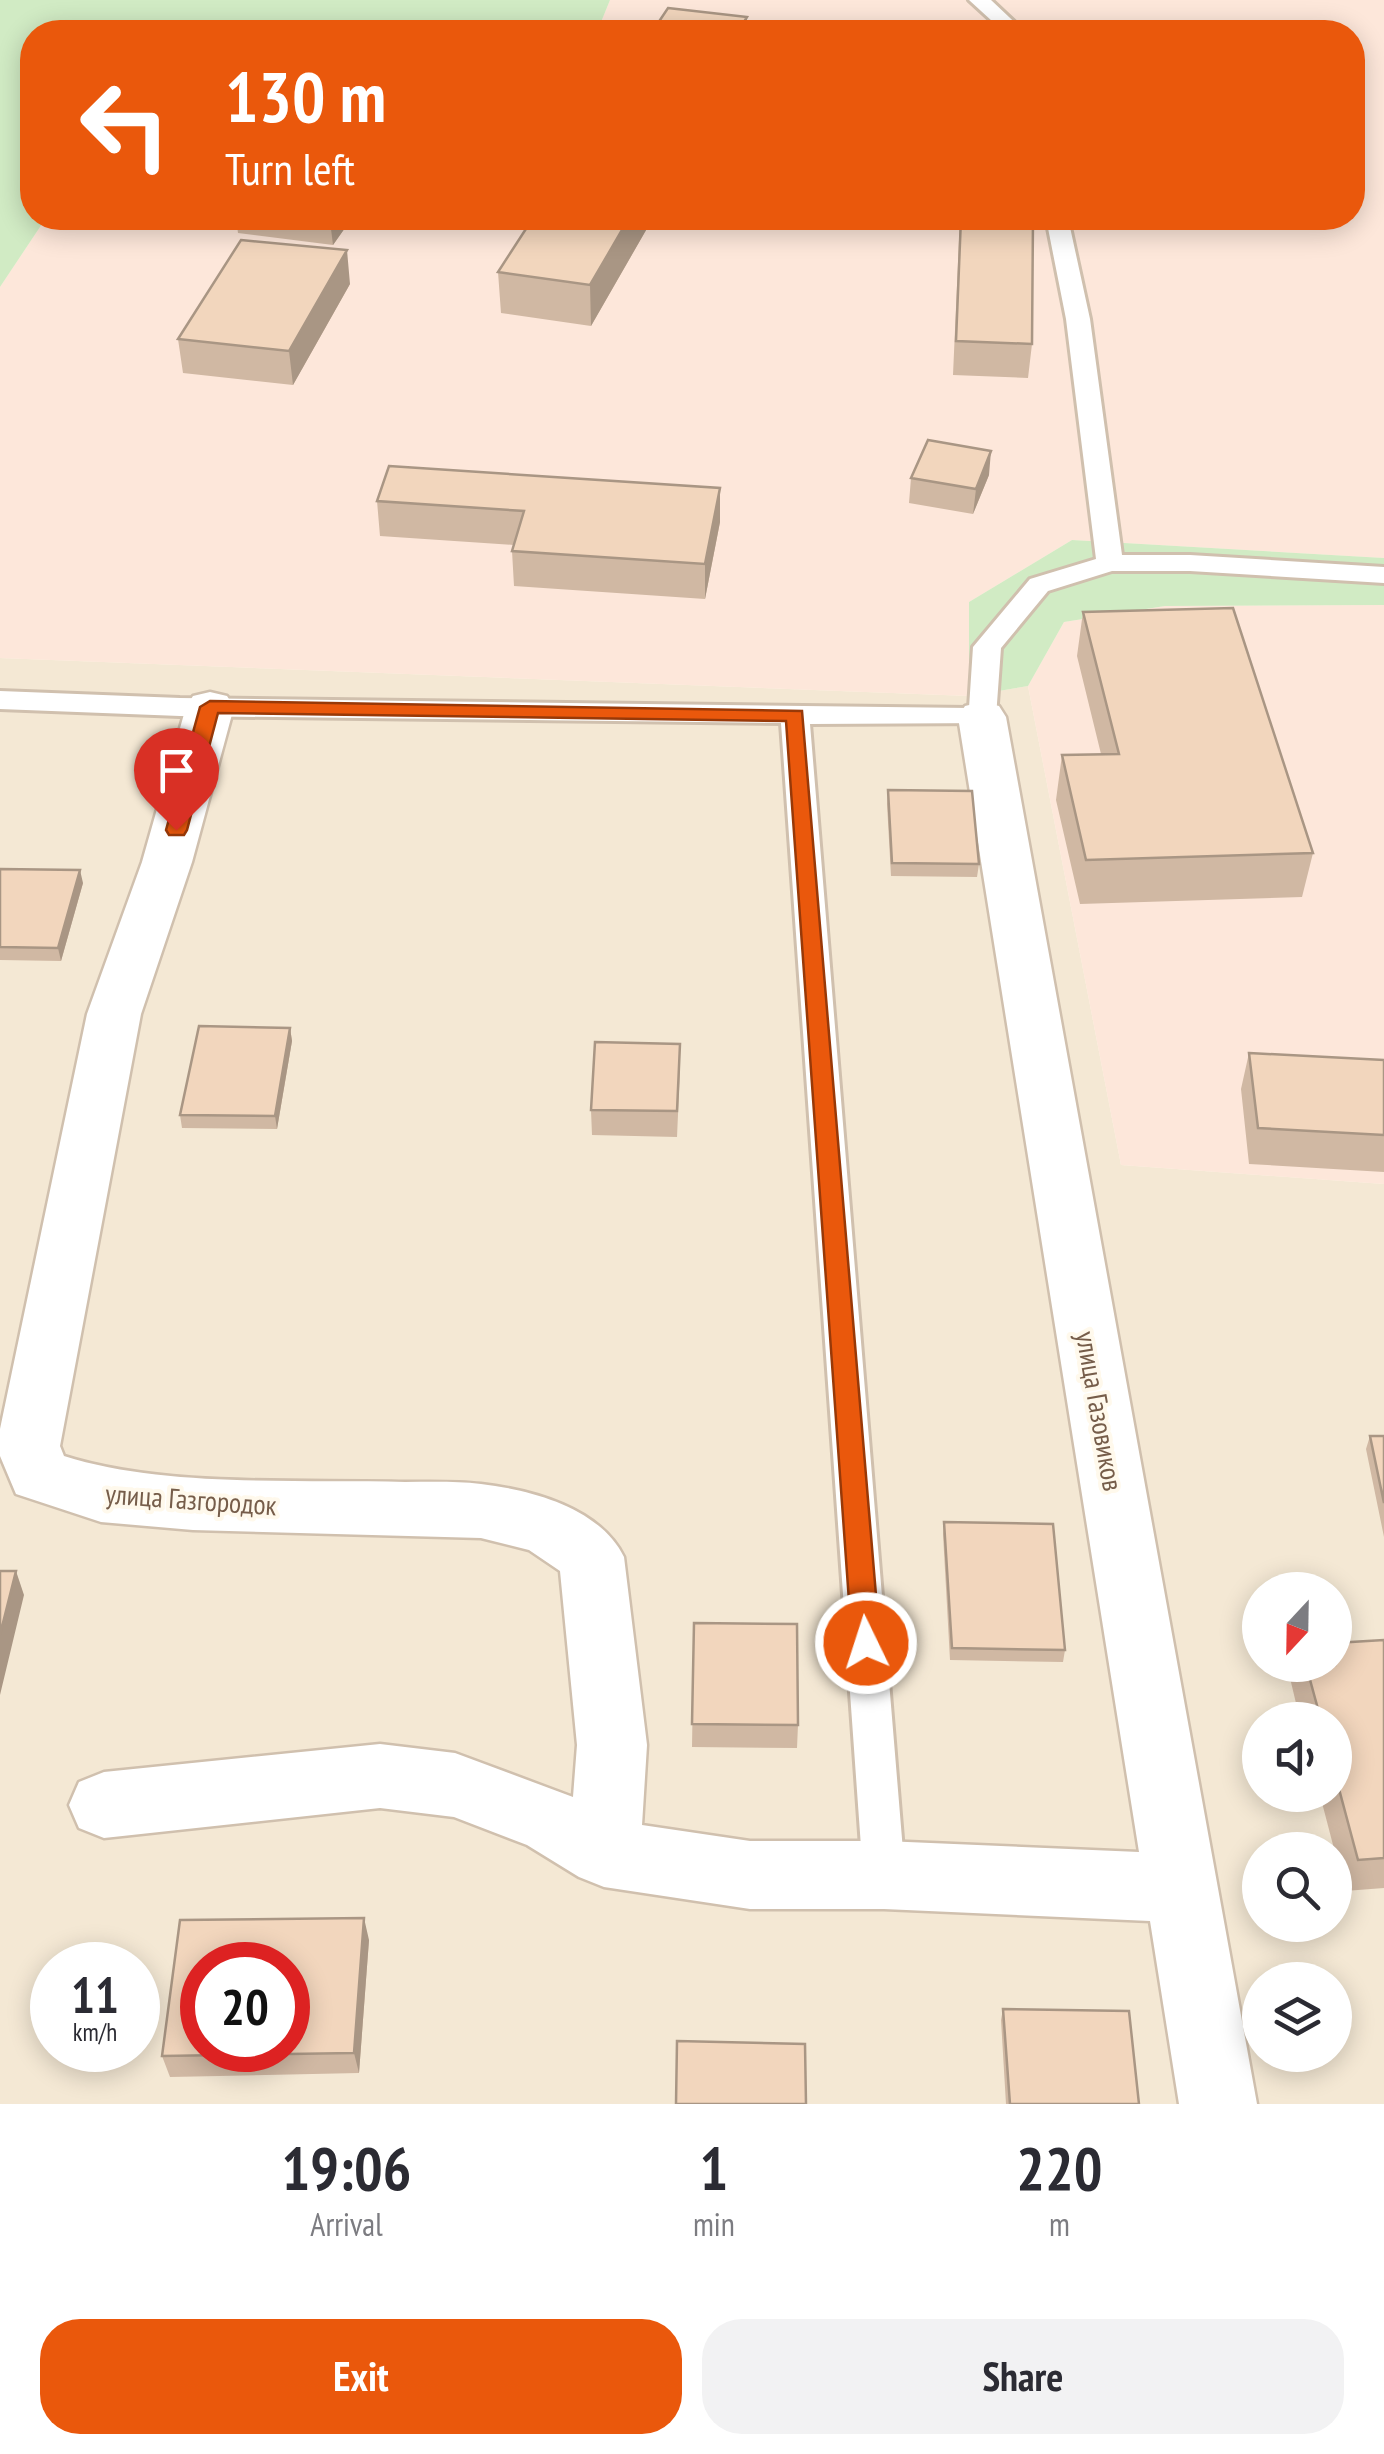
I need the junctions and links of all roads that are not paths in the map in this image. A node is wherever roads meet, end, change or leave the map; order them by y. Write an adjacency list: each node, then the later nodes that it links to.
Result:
1 (978, 0): 2 (lane)
2 (1001, 20)
3 (1059, 230): 4 (lane)
4 (1110, 563): 5 (lane); 9 (lane)
5 (1384, 575)
6 (0, 700): 7 (lane)
7 (210, 707): 8 (lane); 11 (street, улица Газгородок)
8 (795, 715): 9 (lane); 12 (lane)
9 (982, 717): 13 (street, улица Газовиков)
10 (104, 1805): 11 (street)
11 (604, 1853): 12 (street)
12 (884, 1875): 13 (street)
13 (1182, 1888): 14 (street, улица Газовиков)
14 (1218, 2104)

